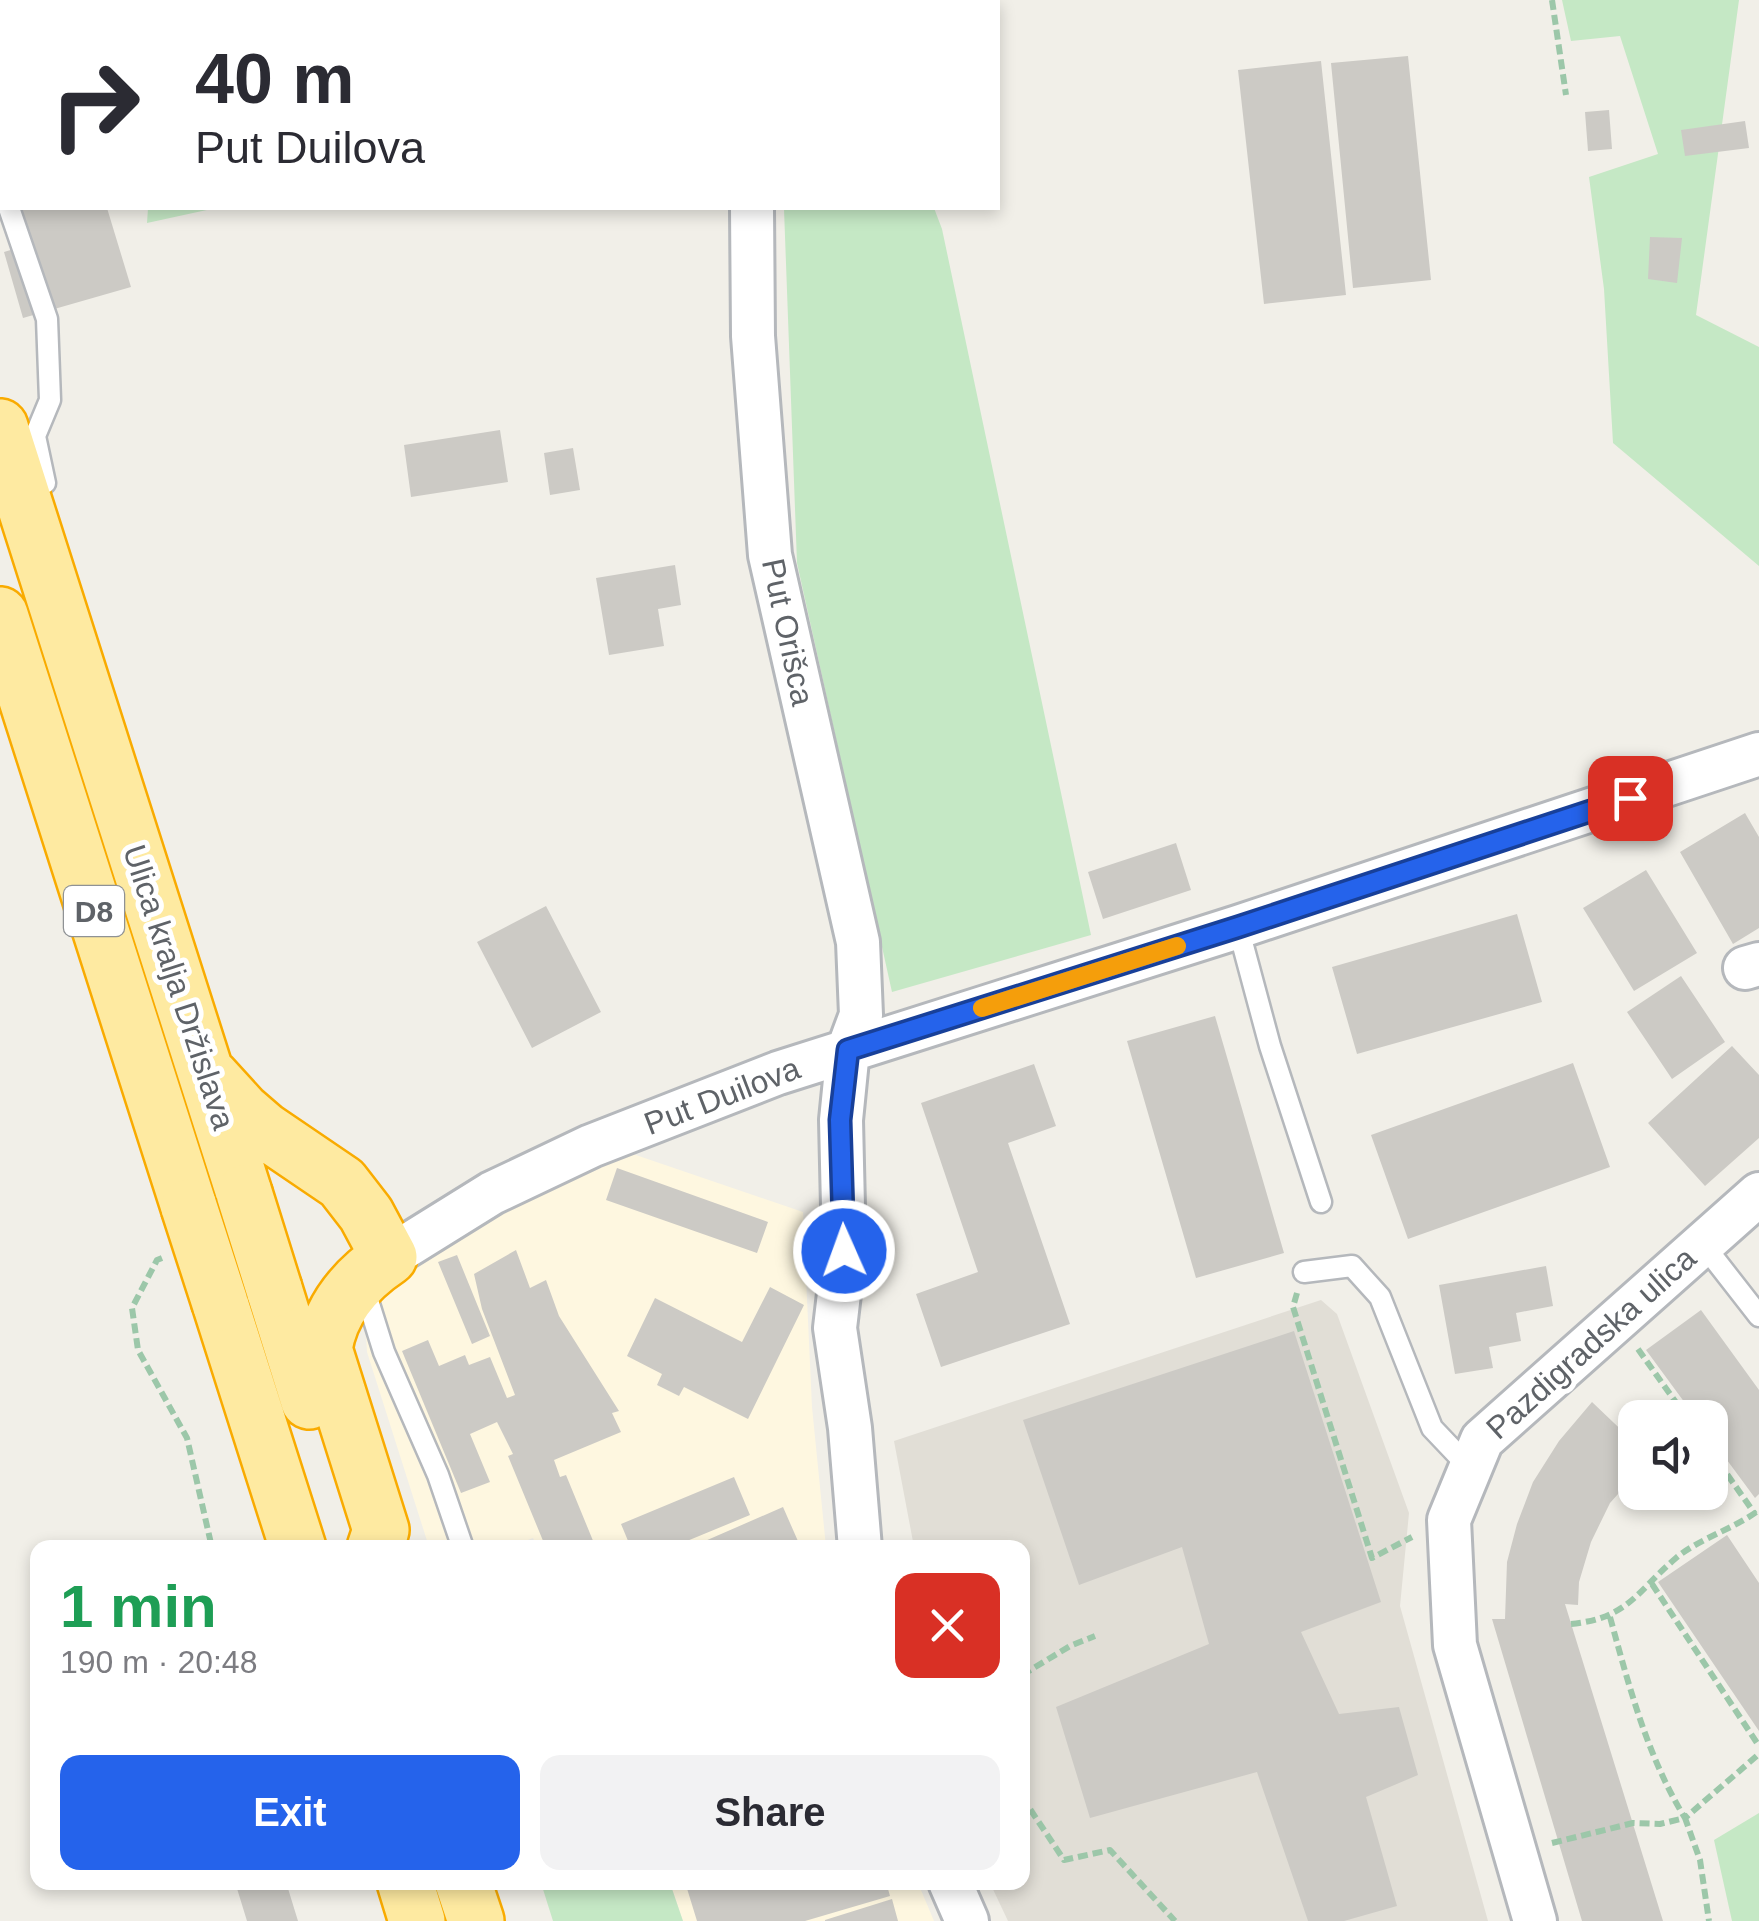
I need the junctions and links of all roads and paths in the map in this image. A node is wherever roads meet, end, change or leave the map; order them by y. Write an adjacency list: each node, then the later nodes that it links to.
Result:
1 (1552, 0): 2 (path)
2 (1566, 96)
3 (10, 210): 6 (lane)
4 (752, 210): 10 (street, Put Orišca)
5 (0, 426): 11 (highway, Ulica kralja Držislava / D8)
6 (52, 504)
7 (0, 616): 25 (highway, Ulica kralja Držislava / D8, bridge)
8 (1759, 754): 9 (street, Put Duilova)
9 (1238, 927): 10 (street, Put Duilova); 13 (lane)
10 (848, 1050): 16 (street, Put Duilova); 29 (street, Put Orišca)
11 (205, 1069): 16 (highway); 26 (highway, Ulica kralja Držislava / D8, bridge)
12 (1759, 1194): 14 (street, Pazdigradska ulica)
13 (1320, 1202)
14 (1702, 1243): 18 (lane); 21 (street, Pazdigradska ulica)
15 (157, 1260): 24 (path)
16 (375, 1268): 27 (highway); 28 (lane)
17 (1304, 1272): 21 (lane); 30 (path)
18 (1759, 1316)
19 (1640, 1354): 20 (path)
20 (1674, 1400)
21 (1470, 1468): 30 (street, Pazdigradska ulica)
22 (1728, 1474): 23 (path)
23 (1757, 1512): 31 (path)
24 (210, 1540)
25 (295, 1540)
26 (352, 1540)
27 (377, 1540)
28 (460, 1540)
29 (859, 1540)
30 (1451, 1550): 48 (street, Pazdigradska ulica)
31 (1652, 1584): 32 (path); 36 (path)
32 (1610, 1617): 33 (path); 39 (path)
33 (1571, 1624)
34 (1096, 1636): 35 (path)
35 (1030, 1670)
36 (1759, 1746)
37 (1759, 1754): 39 (path)
38 (1030, 1809): 47 (path)
39 (1684, 1818): 40 (path); 49 (path)
40 (1558, 1843)
41 (407, 1890): 44 (highway)
42 (466, 1890): 45 (highway)
43 (953, 1890): 46 (street)
44 (417, 1921)
45 (476, 1921)
46 (967, 1921)
47 (1175, 1921)
48 (1535, 1921)
49 (1709, 1921)

